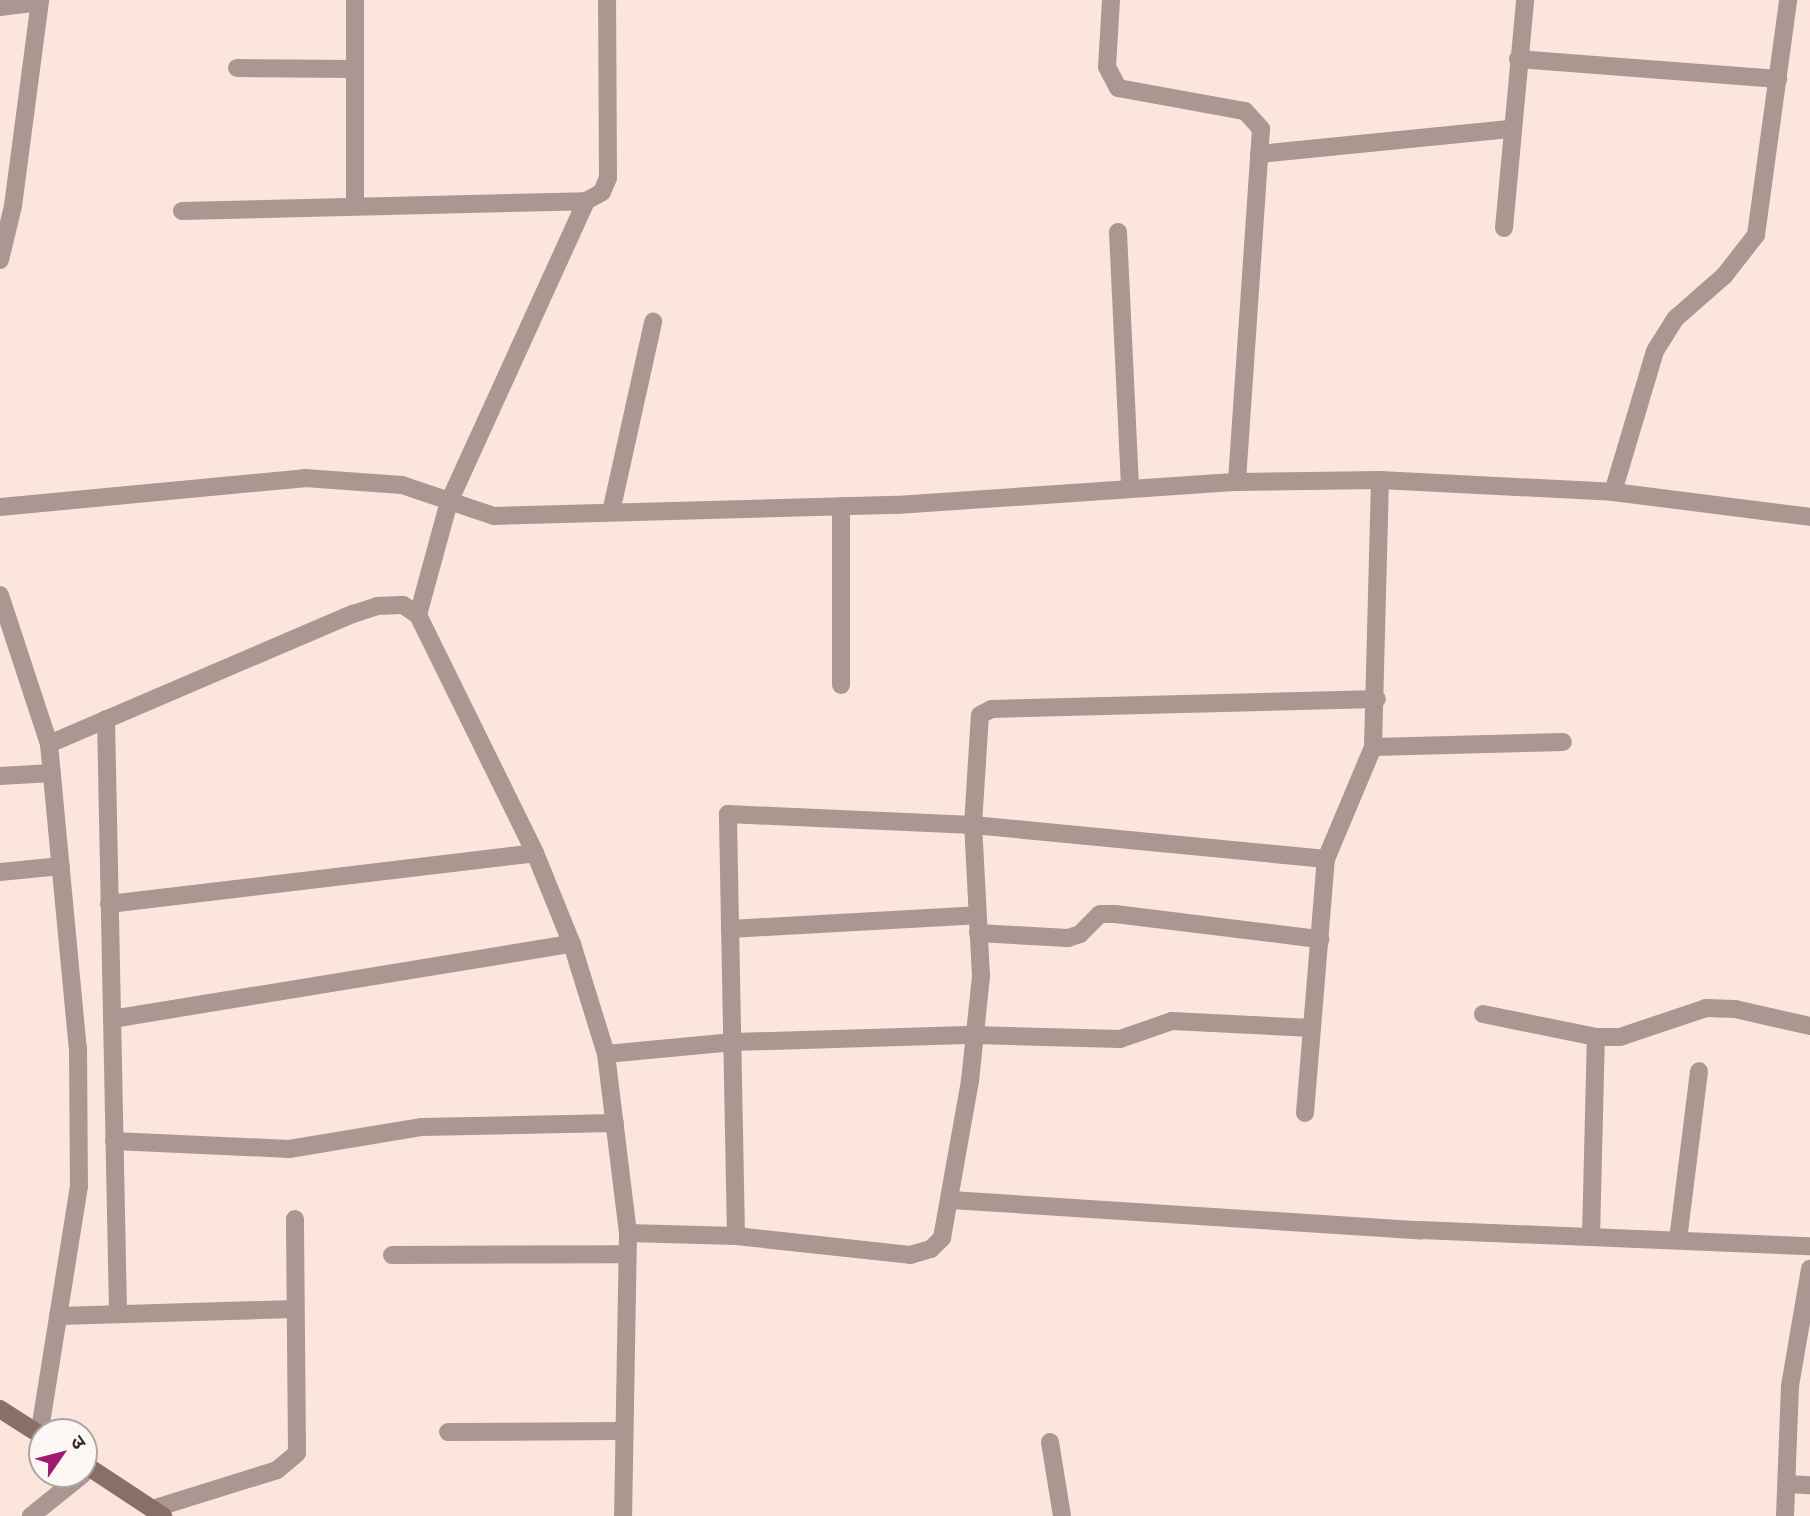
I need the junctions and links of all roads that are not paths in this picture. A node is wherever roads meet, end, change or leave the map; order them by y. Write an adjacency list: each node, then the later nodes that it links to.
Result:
1 (355, 0): 10 (street)
2 (607, 0): 14 (street)
3 (1111, 0): 13 (street)
4 (1525, 0): 8 (street)
5 (1788, 0): 11 (street)
6 (40, 1): 7 (street); 19 (street)
7 (0, 7)
8 (1518, 59): 11 (street); 12 (street)
9 (237, 68): 10 (street)
10 (355, 69): 15 (street)
11 (1778, 79): 24 (street)
12 (1510, 129): 13 (street); 17 (street)
13 (1259, 154): 22 (street)
14 (586, 201): 15 (street); 25 (street)
15 (355, 206): 16 (street)
16 (182, 211)
17 (1504, 228)
18 (1118, 232): 23 (street)
19 (0, 260)
20 (653, 322): 28 (street)
21 (1380, 480): 22 (street); 24 (street); 33 (street)
22 (1237, 482): 23 (street)
23 (1130, 488): 26 (street)
24 (1613, 492): 29 (street)
25 (449, 502): 27 (street); 28 (street); 31 (street)
26 (841, 506): 28 (street); 32 (street)
27 (0, 507)
28 (611, 512)
29 (1810, 517)
30 (0, 595): 36 (street)
31 (418, 615): 34 (street); 41 (street)
32 (841, 685)
33 (1377, 699): 37 (street); 40 (street)
34 (106, 719): 36 (street); 45 (street)
35 (1563, 742): 37 (street)
36 (49, 744): 38 (street)
37 (1373, 747): 42 (street)
38 (52, 773): 39 (street); 43 (street)
39 (0, 776)
40 (973, 825): 42 (street); 46 (street); 47 (street)
41 (535, 853): 45 (street); 49 (street)
42 (1327, 856): 48 (street)
43 (61, 866): 44 (street); 74 (street)
44 (0, 872)
45 (109, 904): 51 (street)
46 (978, 924): 47 (street); 48 (street); 54 (street)
47 (730, 929): 56 (street)
48 (1320, 939): 53 (street)
49 (572, 944): 51 (street); 57 (street)
50 (1483, 1014): 55 (street)
51 (112, 1019): 61 (street)
52 (1810, 1026): 55 (street)
53 (1312, 1028): 54 (street); 59 (street)
54 (975, 1035): 56 (street); 62 (street)
55 (1596, 1037): 66 (street)
56 (733, 1042): 57 (street); 65 (street)
57 (606, 1054): 60 (street)
58 (1699, 1071): 67 (street)
59 (1304, 1113)
60 (615, 1124): 61 (street); 64 (street)
61 (114, 1141): 73 (street)
62 (951, 1200): 65 (street); 66 (street)
63 (295, 1219): 72 (street)
64 (628, 1233): 65 (street); 69 (street)
65 (736, 1237)
66 (1591, 1237): 67 (street)
67 (1678, 1240): 68 (street)
68 (1810, 1246)
69 (628, 1254): 70 (street); 79 (street)
70 (392, 1255)
71 (1810, 1269): 75 (street)
72 (295, 1309): 73 (street); 86 (street)
73 (118, 1314): 74 (street)
74 (58, 1316): 77 (street)
75 (1804, 1325): 83 (street)
76 (0, 1409): 78 (street)
77 (44, 1418)
78 (28, 1427)
79 (624, 1431): 80 (street); 88 (street)
80 (448, 1432)
81 (1050, 1442): 89 (street)
82 (98, 1478): 86 (street)
83 (1788, 1484): 84 (street); 90 (street)
84 (1810, 1485)
85 (64, 1488): 87 (street)
86 (158, 1513)
87 (31, 1516)
88 (623, 1516)
89 (1062, 1516)
90 (1785, 1516)

